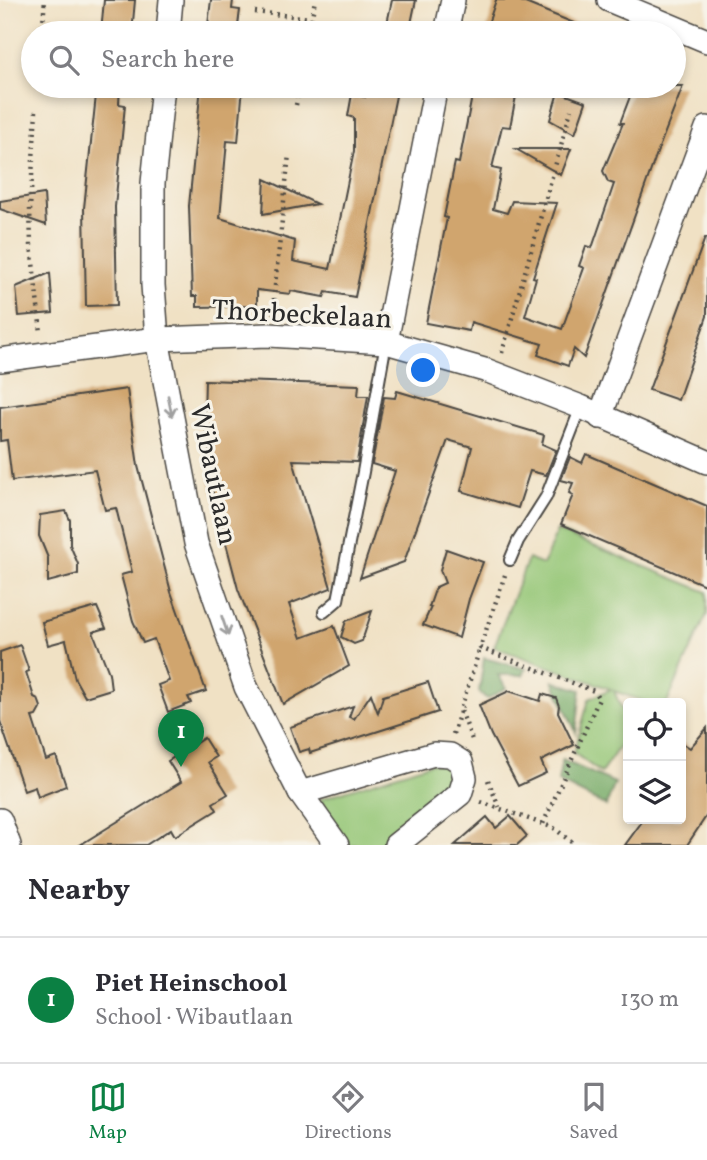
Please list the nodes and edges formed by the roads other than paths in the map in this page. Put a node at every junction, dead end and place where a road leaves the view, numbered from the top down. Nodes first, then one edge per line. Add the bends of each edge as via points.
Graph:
1 (171, 0) edge
2 (453, 0) edge
3 (608, 0) edge
4 (169, 21) edge
5 (449, 21) edge
6 (659, 21) edge
7 (686, 32) edge
8 (707, 41) edge
9 (162, 98) edge
10 (434, 98) edge
11 (707, 128) edge
12 (157, 339) junction
13 (386, 342) junction
14 (0, 360) edge
15 (591, 412) junction
16 (707, 462) edge
17 (510, 560) road end
18 (324, 612) dead end
19 (300, 793) junction
20 (0, 820) edge
21 (9, 845) edge
22 (337, 845) edge
23 (396, 845) edge

1 - 4 street
2 - 5 street
3 - 6 street
7 - 8 street
9 - 12 street, Wibautlaan via 153,183
10 - 13 street
11 - 15 street
12 - 13 street, Thorbeckelaan via 276,336
12 - 14 street, Thorbeckelaan
12 -> 19 street, Wibautlaan via 197,542 246,687
13 - 15 street, Thorbeckelaan via 496,374
13 - 18 lane via 338,600
15 - 16 street, Thorbeckelaan
15 - 17 lane
19 - 22 street, Wibautlaan
19 - 23 street via 434,754 454,758 465,778 460,794
20 - 21 street

